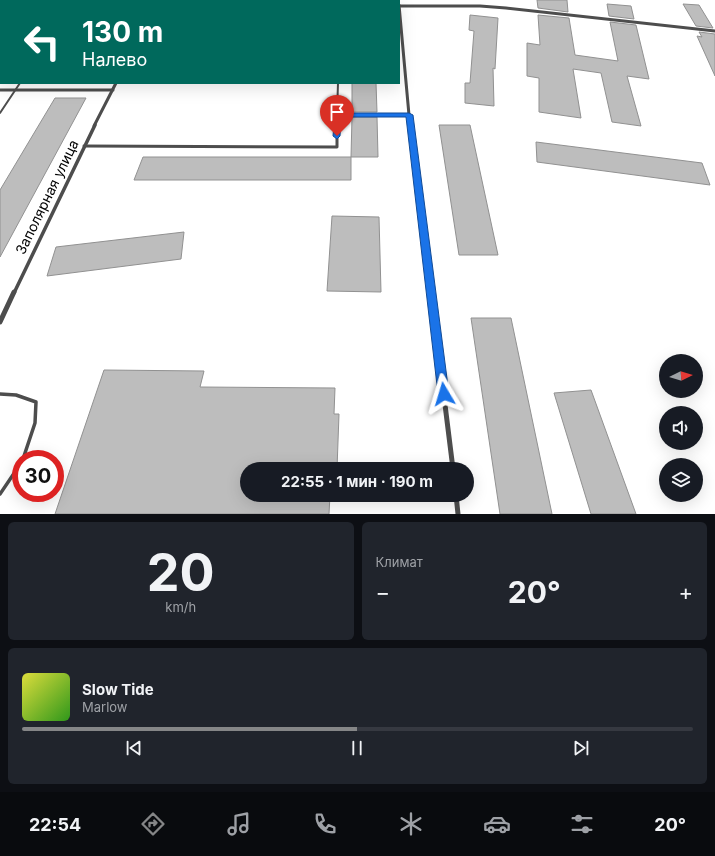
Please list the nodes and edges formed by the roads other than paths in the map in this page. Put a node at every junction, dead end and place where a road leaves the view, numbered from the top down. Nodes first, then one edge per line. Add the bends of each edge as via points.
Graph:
1 (400, 6) edge
2 (400, 17) edge
3 (715, 31) edge
4 (19, 84) edge
5 (116, 84) edge
6 (338, 84) edge
7 (0, 90) edge
8 (15, 90) junction
9 (113, 90) junction
10 (0, 112) edge
11 (337, 114) junction
12 (409, 115) junction
13 (84, 146) junction
14 (0, 322) edge
15 (0, 394) edge
16 (26, 450) edge
17 (452, 462) edge
18 (12, 476) edge
19 (0, 494) edge
20 (457, 502) edge
21 (458, 514) edge

1 - 3 street via 493,7
2 - 12 street
4 - 8 lane
5 - 9 street, Заполярная улица
6 - 11 lane
7 - 8 street
8 - 9 street
8 - 10 lane
9 - 13 street, Заполярная улица
11 - 12 lane
11 - 13 lane via 337,147
12 - 17 street
13 - 14 street, Заполярная улица
15 - 16 lane via 16,395 36,402 35,423
18 - 19 lane
20 - 21 street

